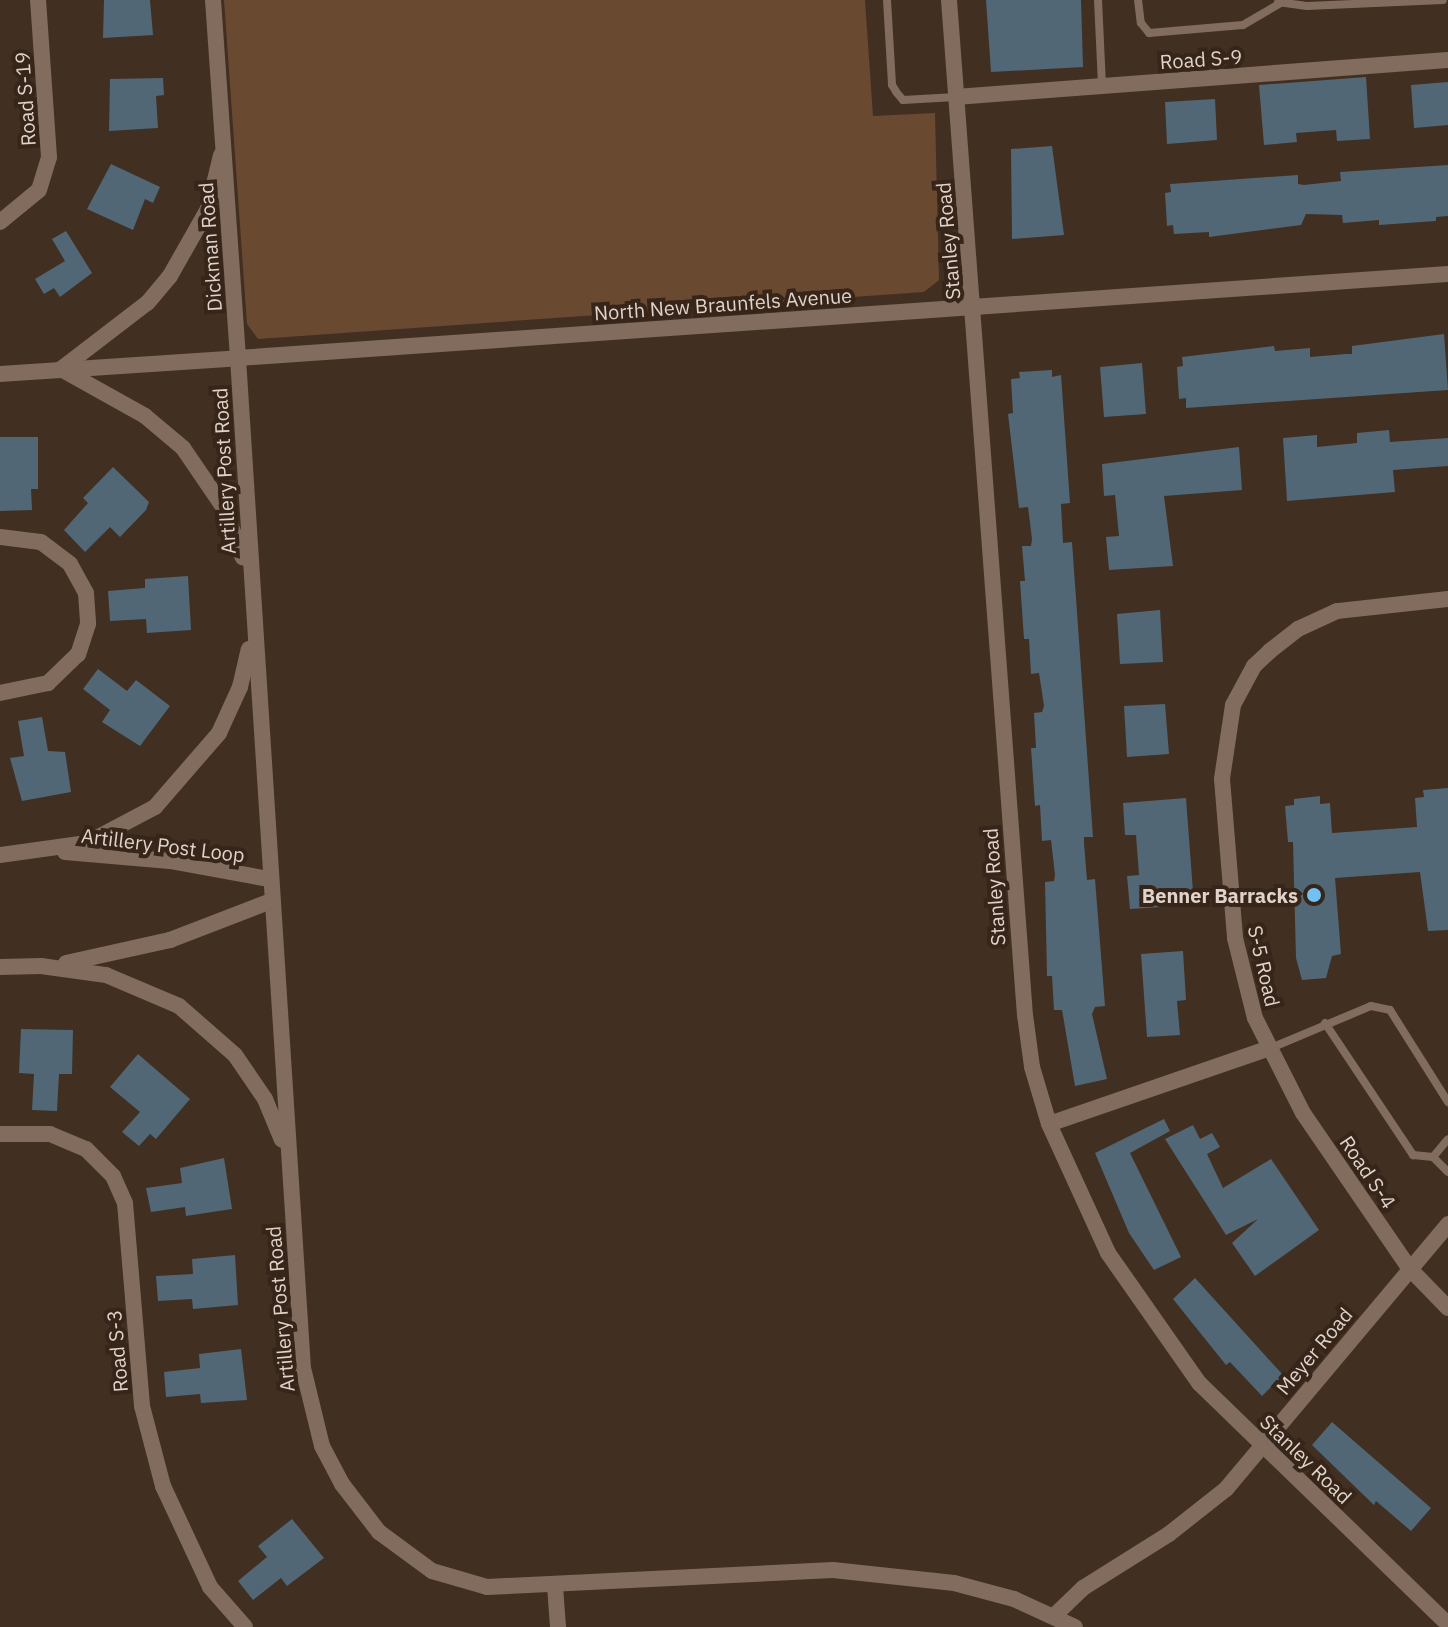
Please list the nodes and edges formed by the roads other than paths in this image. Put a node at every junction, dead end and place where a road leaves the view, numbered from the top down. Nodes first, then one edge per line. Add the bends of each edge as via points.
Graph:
1 (38, 0) edge
2 (213, 0) edge
3 (887, 0) edge
4 (949, 0) edge
5 (1098, 0) edge
6 (1138, 0) edge
7 (1443, 0) edge
8 (1278, 2) edge
9 (1448, 60) edge
10 (1102, 86) junction
11 (956, 97) junction
12 (222, 134) junction
13 (0, 222) edge
14 (1448, 274) edge
15 (973, 307) junction
16 (238, 358) junction
17 (61, 369) junction
18 (0, 374) edge
19 (0, 537) edge
20 (250, 582) junction
21 (1448, 599) edge
22 (253, 623) junction
23 (0, 693) edge
24 (52, 851) junction
25 (0, 855) edge
26 (269, 879) junction
27 (271, 901) junction
28 (41, 966) junction
29 (0, 967) edge
30 (1325, 1023) junction
31 (1270, 1048) junction
32 (1448, 1102) edge
33 (1049, 1124) junction
34 (0, 1134) edge
35 (1448, 1139) edge
36 (288, 1157) junction
37 (1433, 1157) junction
38 (1448, 1172) edge
39 (1448, 1224) edge
40 (1409, 1268) junction
41 (1448, 1308) edge
42 (1262, 1445) junction
43 (555, 1586) junction
44 (1055, 1615) junction
45 (1448, 1624) edge
46 (245, 1627) edge
47 (558, 1627) edge
48 (1075, 1627) edge

1 - 13 street, Road S-19 via 49,157 39,190
2 - 12 street, Dickman Road
3 - 11 lane via 892,85 897,93 903,100
4 - 11 street, Stanley Road
5 - 10 lane
6 - 8 lane via 1141,23 1149,33 1243,25
7 - 8 lane
9 - 10 street, Road S-9
10 - 11 street, Road S-9
11 - 15 street, Stanley Road
12 - 16 street, Dickman Road
12 - 17 street, Dickman Road via 208,209 178,266 147,303
14 - 15 street, North New Braunfels Avenue
15 - 16 street, North New Braunfels Avenue
15 - 33 street, Stanley Road via 1023,1001 1032,1067
16 - 17 street, North New Braunfels Avenue
16 - 20 street, Artillery Post Road
17 - 18 street, North New Braunfels Avenue
17 - 20 street, Artillery Post Road via 145,416 183,448 224,508
19 - 23 street via 41,542 70,564 86,593 88,624 78,654 48,683
20 - 22 street, Artillery Post Road
21 - 31 street, S-5 Road via 1355,607 1298,629 1254,666 1233,705 1222,779 1227,867 1244,981
22 - 24 street via 240,687 206,755 174,791 133,821 87,843
22 - 26 street, Artillery Post Road
24 - 25 street
24 - 26 street, Artillery Post Loop via 170,861
26 - 27 street, Artillery Post Road
27 - 28 street via 114,956
27 - 36 street, Artillery Post Road
28 - 29 street
28 - 36 street via 106,975 179,1006 216,1036 251,1077
30 - 31 lane
30 - 32 lane via 1371,1006 1390,1010
30 - 37 lane via 1413,1155
31 - 33 street
31 - 40 street, Road S-4 via 1303,1113
33 - 42 street, Stanley Road via 1108,1253 1142,1306 1199,1383
34 - 46 street, Road S-3 via 50,1134 86,1149 113,1176 125,1203 142,1406 163,1486 210,1587
35 - 37 lane
36 - 43 street, Artillery Post Road via 307,1395 322,1446 342,1484 379,1532 432,1571 487,1587
37 - 38 lane
39 - 40 street, Meyer Road
40 - 41 street, Road S-4
40 - 42 street, Meyer Road
42 - 44 street, Meyer Road via 1212,1502 1083,1588
42 - 45 street, Stanley Road
43 - 44 street, Artillery Post Road via 833,1570 954,1583
43 - 47 street
44 - 48 street, Artillery Post Road

